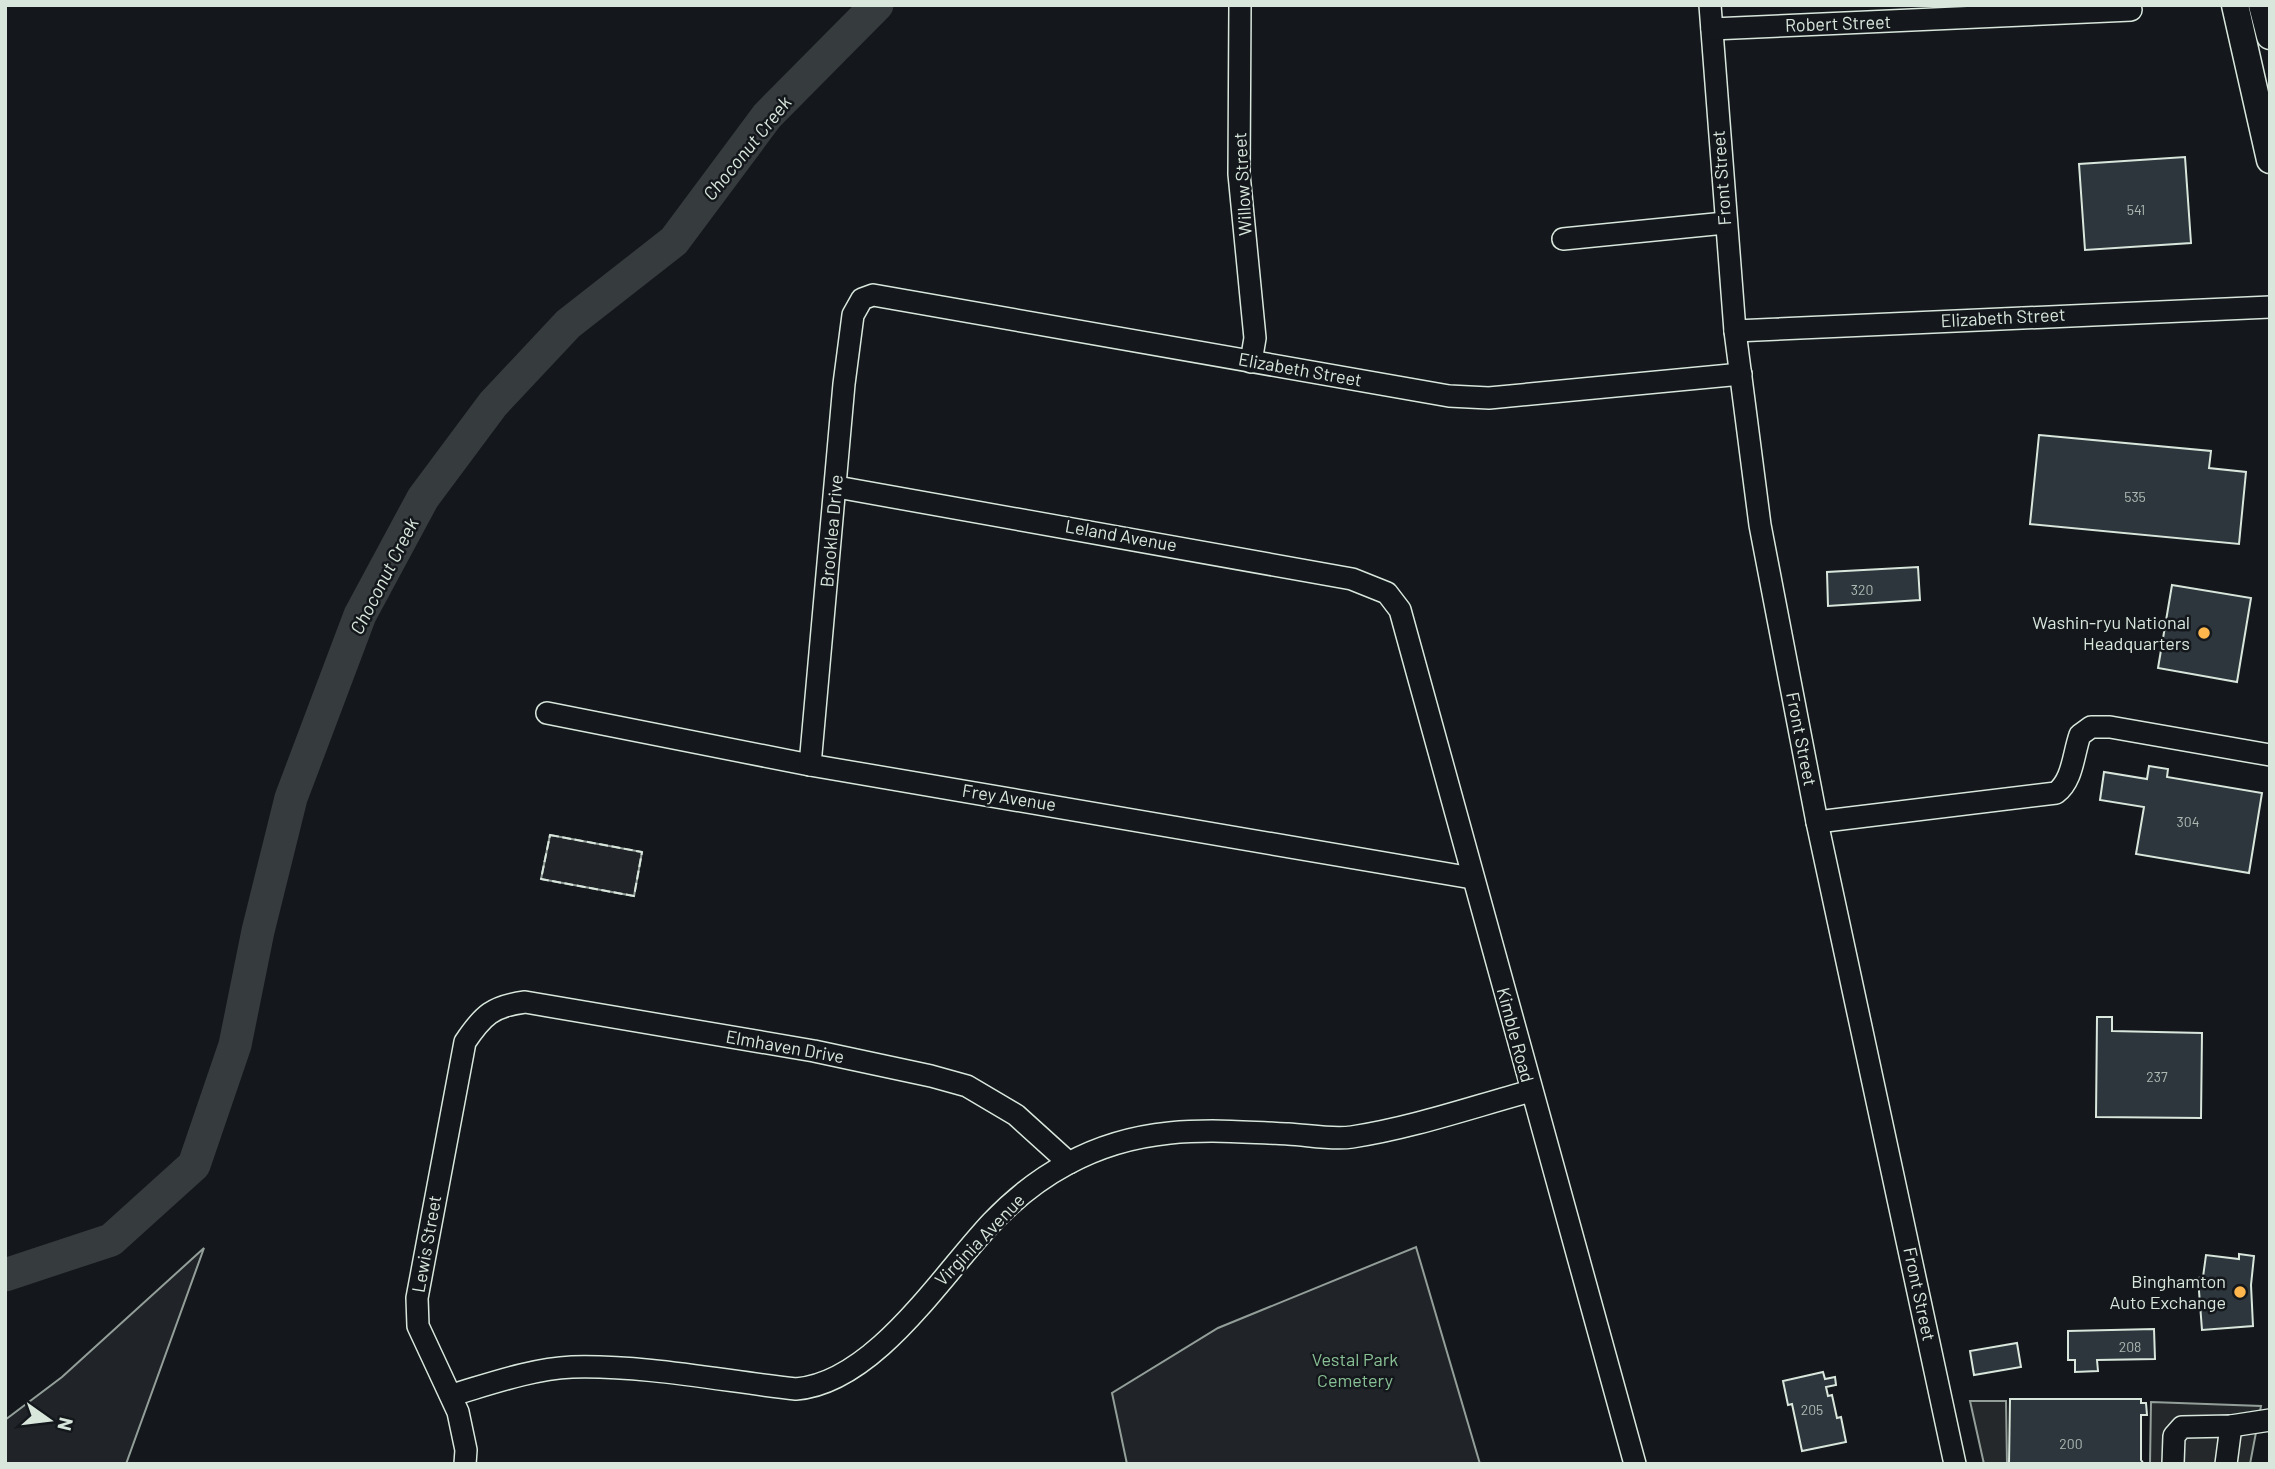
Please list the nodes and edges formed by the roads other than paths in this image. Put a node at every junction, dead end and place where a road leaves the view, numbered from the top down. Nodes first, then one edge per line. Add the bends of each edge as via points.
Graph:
1 (1240, 5) edge
2 (1710, 5) edge
3 (2235, 5) edge
4 (2262, 5) edge
5 (2131, 10) dead end
6 (1712, 29) junction
7 (2270, 36) edge
8 (2270, 160) edge
9 (1725, 223) junction
10 (1563, 239) dead end
11 (862, 299) joint
12 (2270, 307) edge
13 (1735, 331) junction
14 (1251, 362) junction
15 (1741, 374) junction
16 (836, 487) junction
17 (1397, 606) joint
18 (547, 713) dead end
19 (2270, 755) edge
20 (810, 765) junction
21 (1817, 822) junction
22 (1472, 878) junction
23 (479, 1021) joint
24 (1531, 1091) junction
25 (1069, 1163) junction
26 (452, 1395) junction
27 (2270, 1420) edge
28 (2231, 1426) junction
29 (465, 1464) edge
30 (1635, 1464) edge
31 (1955, 1464) edge
32 (2173, 1464) edge
33 (2225, 1464) edge

1 - 14 street, Willow Street via 1239,174 1255,338
2 - 6 street, Front Street
3 - 8 main road
4 - 7 main road
5 - 6 street, Robert Street
6 - 9 street, Front Street
9 - 10 street
9 - 13 street, Front Street
11 - 14 street, Elizabeth Street via 873,295
11 - 16 street, Brooklea Drive via 853,315
12 - 13 street, Elizabeth Street
13 - 15 street, Front Street
14 - 15 street, Elizabeth Street via 1449,396 1489,398
15 - 21 street, Front Street via 1760,525
16 - 17 street, Leland Avenue via 1352,579 1387,593
16 - 20 street, Brooklea Drive
17 - 22 street, Kimble Road
18 - 20 street, Frey Avenue
19 - 21 street via 2091,727 2080,735 2070,774 2056,793
20 - 22 street, Frey Avenue
21 - 31 street, Front Street
22 - 24 street, Kimble Road
23 - 25 street, Elmhaven Drive via 501,1005 525,1002 814,1051 931,1076 967,1086 1016,1115
23 - 26 street, Lewis Street via 465,1042 417,1298 418,1326
24 - 25 street, Virginia Avenue via 1349,1138 1192,1129 1154,1133
24 - 30 street, Kimble Road
25 - 26 street, Virginia Avenue via 1035,1183 994,1220 878,1349 849,1373 814,1388 569,1367 512,1377
26 - 29 street, Lewis Street via 466,1450
27 - 28 street
28 - 32 street via 2182,1427 2174,1436
28 - 33 street

